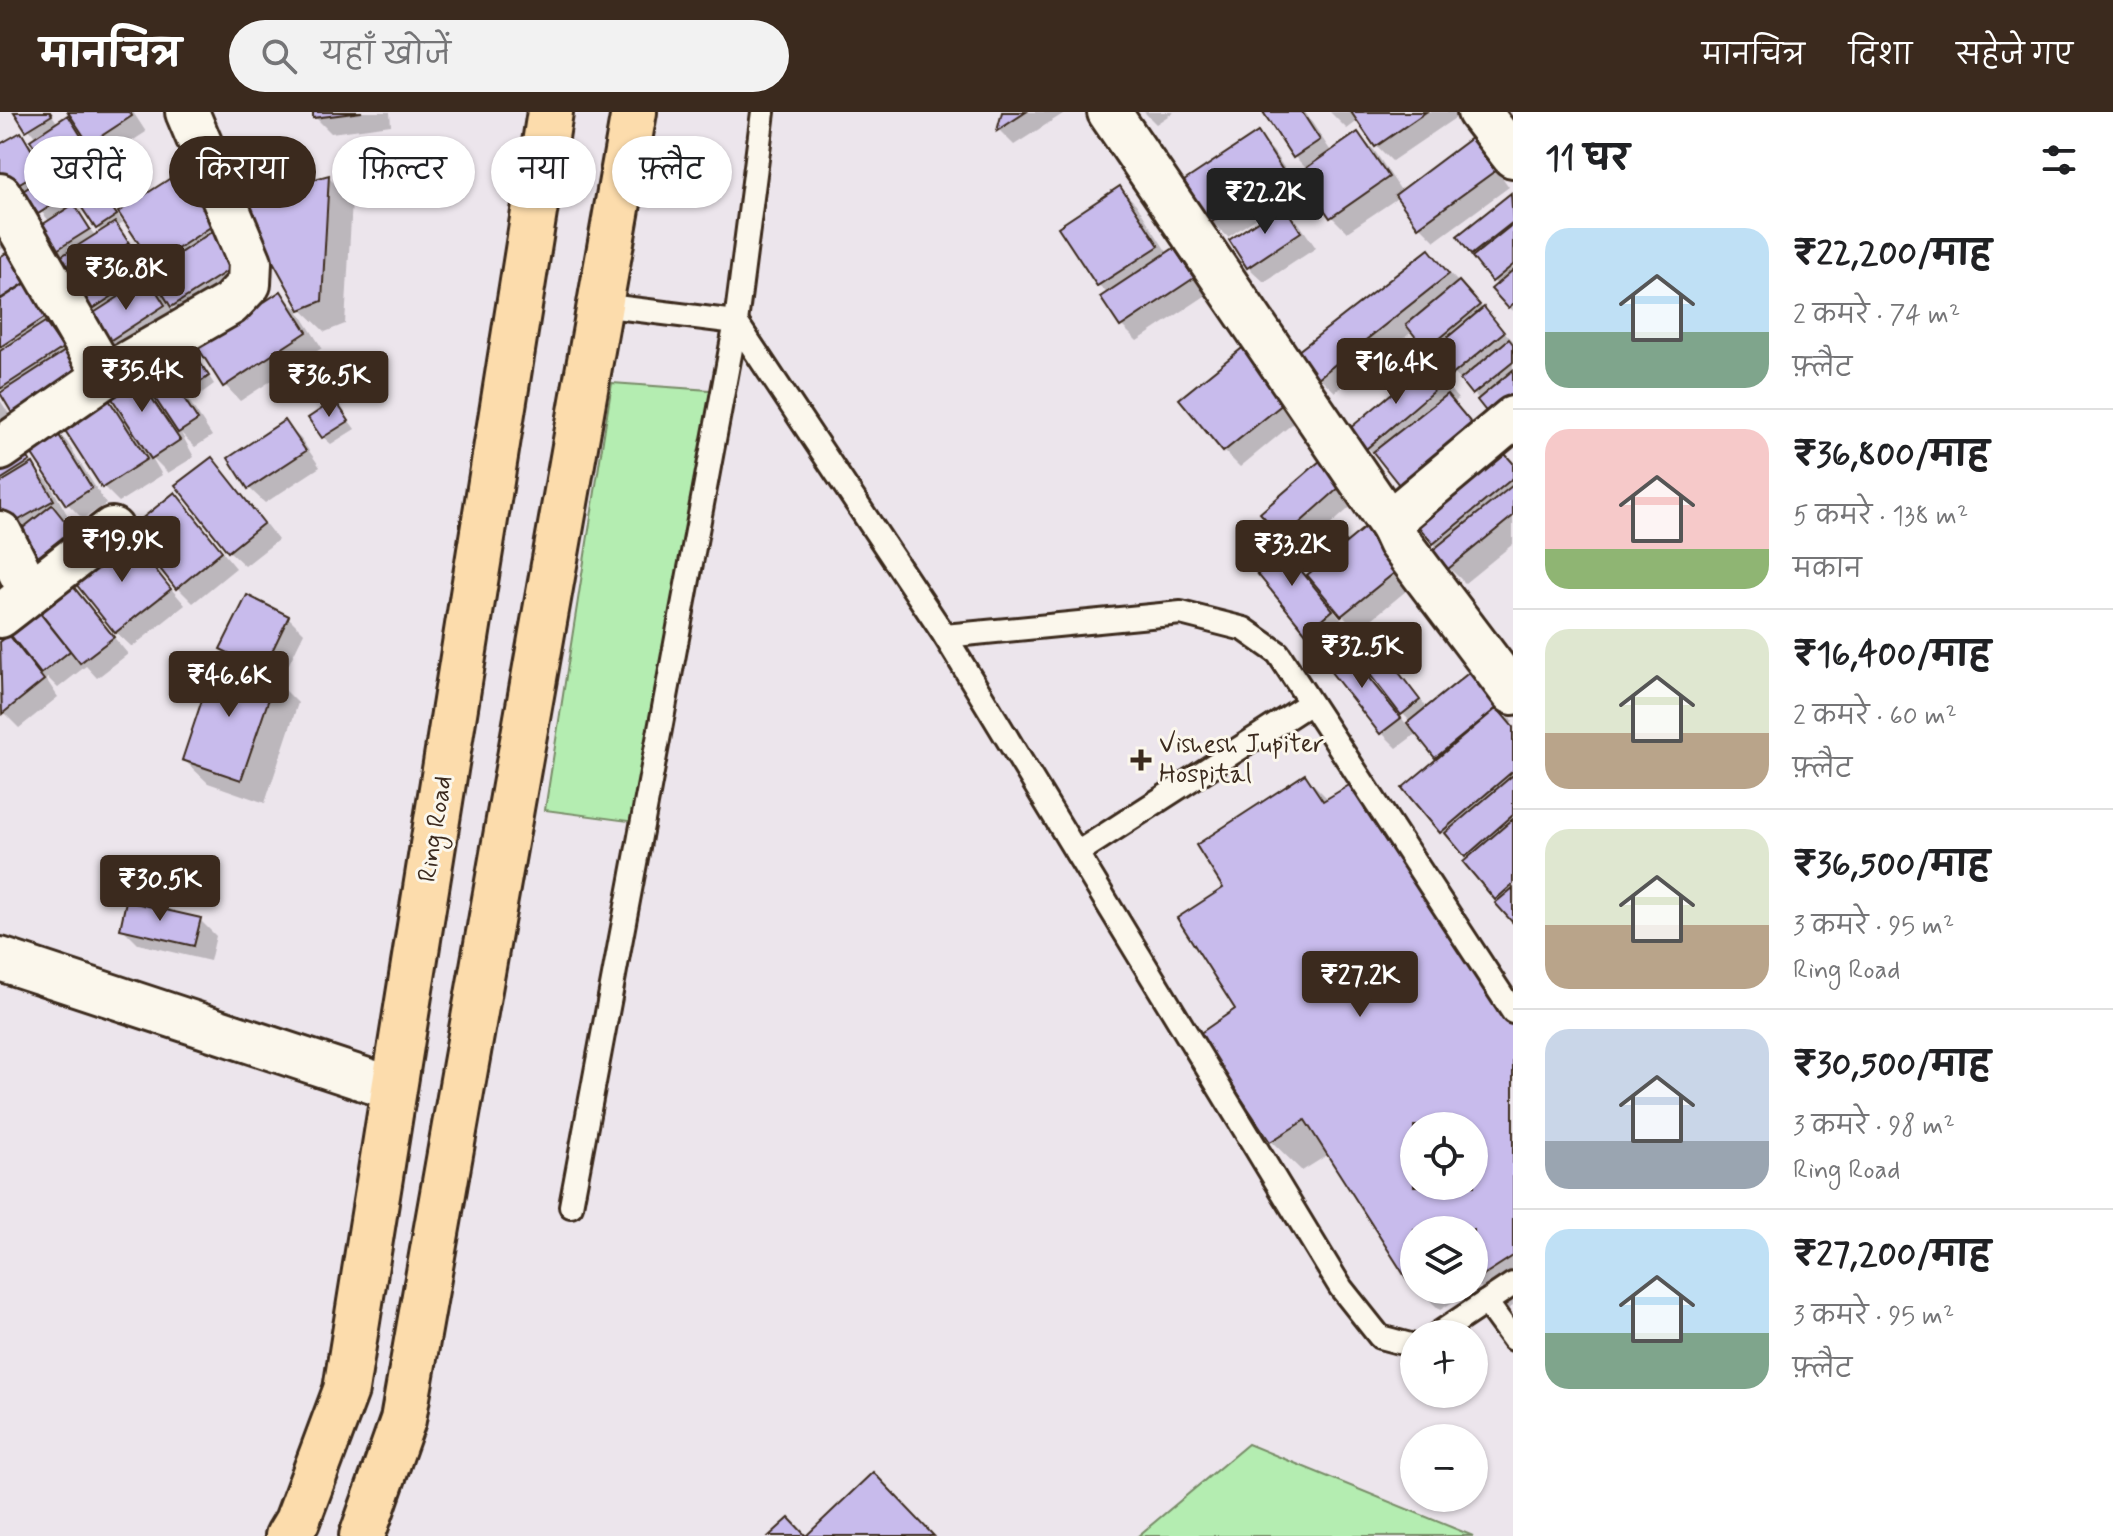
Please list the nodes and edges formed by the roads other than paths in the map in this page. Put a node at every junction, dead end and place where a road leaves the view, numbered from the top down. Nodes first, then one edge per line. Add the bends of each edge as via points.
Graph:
1 (187, 112) edge
2 (550, 112) edge
3 (634, 112) edge
4 (763, 112) edge
5 (1109, 112) edge
6 (1485, 114) edge
7 (1513, 156) edge
8 (0, 195) edge
9 (600, 305) junction
10 (736, 322) junction
11 (105, 376) junction
12 (1513, 418) edge
13 (0, 449) edge
14 (1392, 527) junction
15 (112, 529) dead end
16 (0, 533) edge
17 (15, 604) edge
18 (945, 636) junction
19 (1513, 693) edge
20 (1310, 703) junction
21 (1077, 853) junction
22 (0, 959) edge
23 (0, 983) edge
24 (1513, 1012) edge
25 (392, 1101) junction
26 (571, 1206) dead end
27 (1513, 1284) edge
28 (1488, 1301) edge
29 (1483, 1304) edge
30 (1487, 1304) edge
31 (1459, 1320) edge
32 (1513, 1339) edge
33 (1400, 1342) edge
34 (288, 1536) edge
35 (362, 1536) edge

1 - 11 street via 250,262 249,284 230,304
2 - 25 highway, Ring Road
3 - 9 highway
4 - 10 lane
5 - 14 street
6 - 7 street
8 - 11 street
9 - 10 lane
9 - 35 highway via 403,1420
10 - 18 lane
10 - 26 lane
11 - 13 street
12 - 14 street via 1401,512
14 - 19 street
15 - 17 street
16 - 17 street
18 - 20 lane via 1181,613 1244,629 1278,653
18 - 21 lane
20 - 21 lane
20 - 24 lane
21 - 33 lane via 1341,1288 1380,1337
22 - 25 street
23 - 25 street
25 - 34 highway, Ring Road via 346,1390
27 - 28 lane
29 - 31 lane
30 - 32 lane

